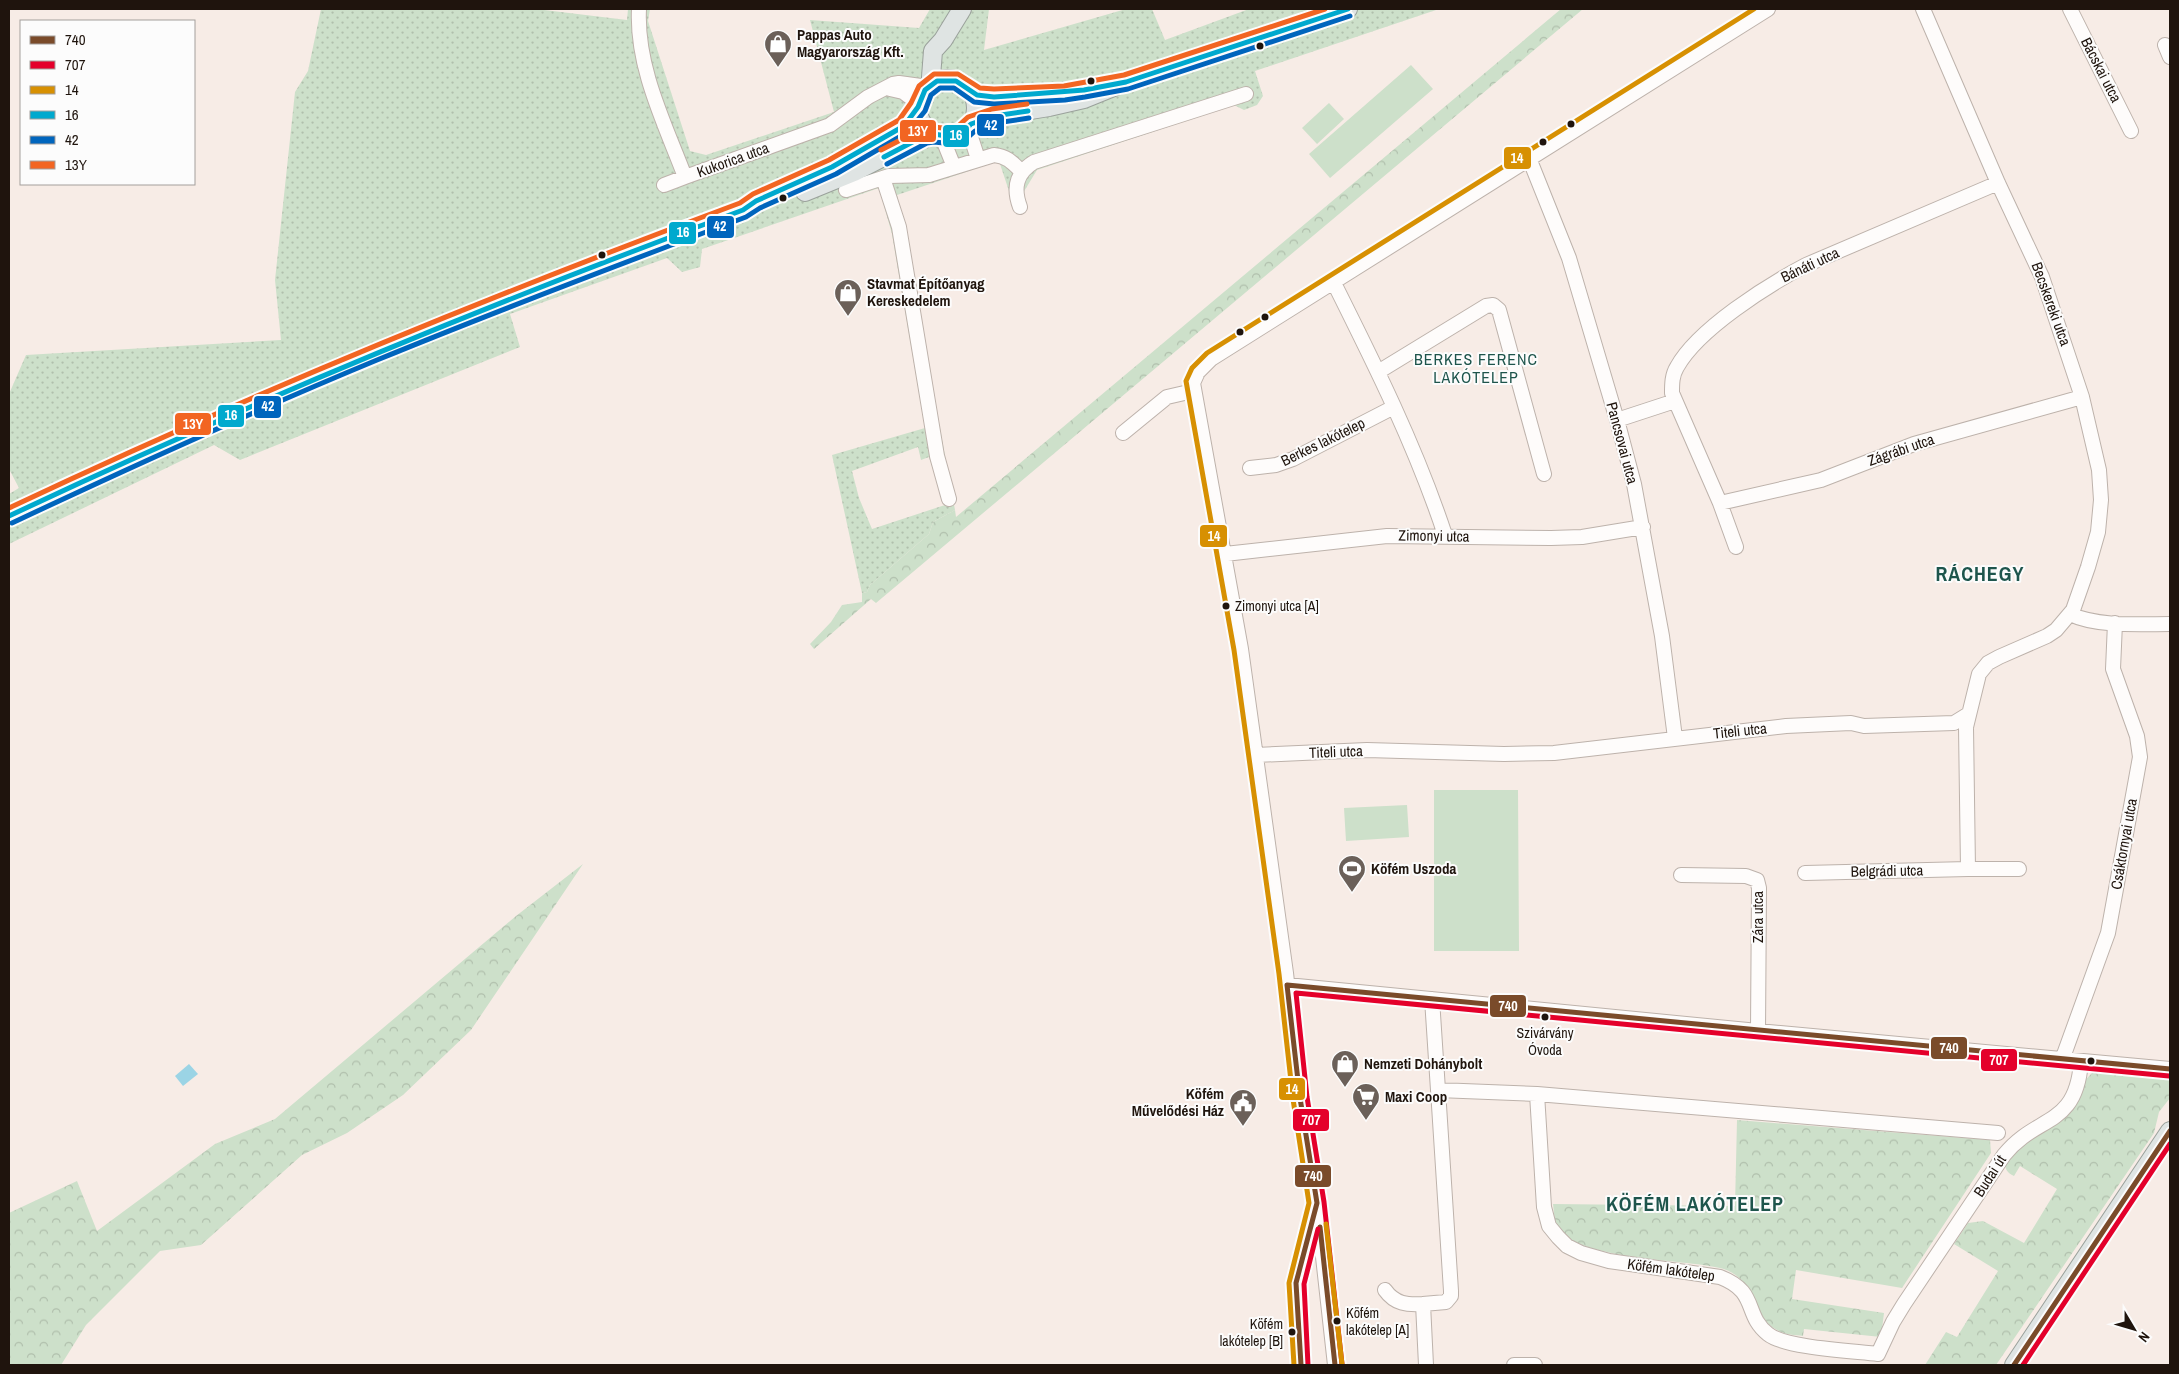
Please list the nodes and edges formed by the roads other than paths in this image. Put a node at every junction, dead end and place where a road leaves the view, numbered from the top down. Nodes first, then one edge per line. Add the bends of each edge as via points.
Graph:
1 (639, 9) edge
2 (962, 9) edge
3 (1348, 9) edge
4 (1768, 9) edge
5 (1923, 9) edge
6 (2070, 9) edge
7 (943, 40) junction
8 (950, 80) junction
9 (1126, 82) junction
10 (930, 85) junction
11 (884, 89) junction
12 (970, 92) junction
13 (1246, 94) dead end
14 (918, 105) junction
15 (969, 126) junction
16 (2131, 130) dead end
17 (938, 135) junction
18 (1529, 158) junction
19 (978, 160) junction
20 (954, 167) junction
21 (1022, 172) junction
22 (685, 177) junction
23 (883, 178) junction
24 (1998, 183) junction
25 (664, 185) dead end
26 (846, 190) dead end
27 (1020, 207) dead end
28 (743, 210) junction
29 (1333, 281) junction
30 (1378, 372) junction
31 (1193, 387) junction
32 (2082, 397) junction
33 (1675, 401) junction
34 (1394, 407) junction
35 (1617, 420) junction
36 (1123, 433) dead end
37 (1250, 468) dead end
38 (1544, 474) dead end
39 (949, 499) dead end
40 (1720, 503) junction
41 (9, 516) edge
42 (1643, 527) junction
43 (1445, 536) junction
44 (1736, 547) dead end
45 (1224, 554) junction
46 (2070, 614) junction
47 (2114, 623) junction
48 (2170, 624) edge
49 (1967, 715) junction
50 (1675, 738) junction
51 (1256, 755) junction
52 (1968, 869) junction
53 (2018, 869) dead end
54 (1805, 873) dead end
55 (1681, 875) dead end
56 (1288, 985) junction
57 (1432, 999) junction
58 (1758, 1032) junction
59 (2062, 1060) junction
60 (2081, 1062) junction
61 (2170, 1069) edge
62 (1438, 1090) junction
63 (1537, 1094) junction
64 (2170, 1131) edge
65 (1998, 1133) dead end
66 (1385, 1290) dead end
67 (1424, 1304) junction
68 (1904, 1304) joint
69 (1334, 1365) edge
70 (1426, 1365) edge
71 (1514, 1365) edge
72 (1536, 1365) edge
73 (2014, 1365) edge

1 - 22 street, Kukorica utca via 639,39 644,60
2 - 7 main road
3 - 9 main road
4 - 18 street
5 - 24 street, Becskereki utca
6 - 16 street, Bácskai utca
7 - 8 main road via 939,62
7 - 10 main road via 932,56
8 - 10 main road
8 - 12 main road via 963,84
9 - 12 main road via 1026,96 994,97
9 - 15 main road via 1084,99 994,116
10 - 11 street, Kukorica utca via 899,83
10 - 14 main road
11 - 14 street via 903,92
11 - 22 street, Kukorica utca via 830,125
12 - 15 main road via 976,110
13 - 21 street via 1034,162
14 - 17 main road via 923,124
14 - 28 main road via 904,126 890,135
15 - 17 main road via 956,135
15 - 19 street
17 - 20 street
17 - 28 main road via 914,141 839,179 776,204
18 - 29 street
18 - 35 street, Pancsovai utca via 1569,258
19 - 20 street
19 - 21 street via 1002,156
20 - 23 street via 928,175
21 - 27 street via 1016,186
22 - 25 street
23 - 26 street
23 - 39 street via 899,227 937,456
24 - 32 street, Becskereki utca via 2042,277
24 - 33 street, Bánáti utca via 1806,265 1755,294 1714,327 1684,357 1673,376
28 - 41 main road via 581,269 373,352 218,419
29 - 30 street
29 - 31 street via 1212,358 1198,372
30 - 34 street
30 - 38 street via 1486,306 1493,305 1499,310
31 - 36 street via 1167,397
31 - 45 street
32 - 40 street, Zágrábi utca via 1914,444 1821,480
32 - 46 street, Becskereki utca via 2099,470 2100,500 2098,532
33 - 35 street
33 - 40 street, Bánáti utca
34 - 37 street, Berkes lakótelep via 1293,459
34 - 43 street via 1422,468
35 - 42 street, Pancsovai utca
40 - 44 street, Bánáti utca
42 - 43 street, Zimonyi utca via 1582,537
42 - 50 street, Pancsovai utca
43 - 45 street, Zimonyi utca via 1387,536
45 - 51 street
46 - 47 street via 2077,618
46 - 49 street via 2047,636 1988,663 1979,674
47 - 48 street
47 - 59 street, Csáktornyai utca via 2113,669 2137,736 2140,757 2108,933
49 - 50 street, Titeli utca via 1954,724 1864,726 1851,722
49 - 52 street
50 - 51 street, Titeli utca via 1554,753 1367,750
51 - 56 street
52 - 53 street, Belgrádi utca
52 - 54 street, Belgrádi utca
55 - 58 street, Zára utca via 1746,876 1757,880
56 - 57 street
56 - 69 street via 1300,1098 1317,1203
57 - 58 street
57 - 62 street
58 - 59 street
59 - 60 street
60 - 61 street
60 - 68 street, Budai út via 2078,1087 2070,1101 2053,1118 2020,1137 2010,1147
62 - 63 street
62 - 67 street via 1451,1290 1446,1302
63 - 65 street
63 - 68 street, Köfém lakótelep via 1544,1207 1549,1226 1567,1246 1609,1261 1730,1281 1745,1293 1757,1321 1770,1336 1793,1343 1878,1354
64 - 73 main road
66 - 67 street via 1391,1299 1402,1304
67 - 70 street
71 - 72 street

